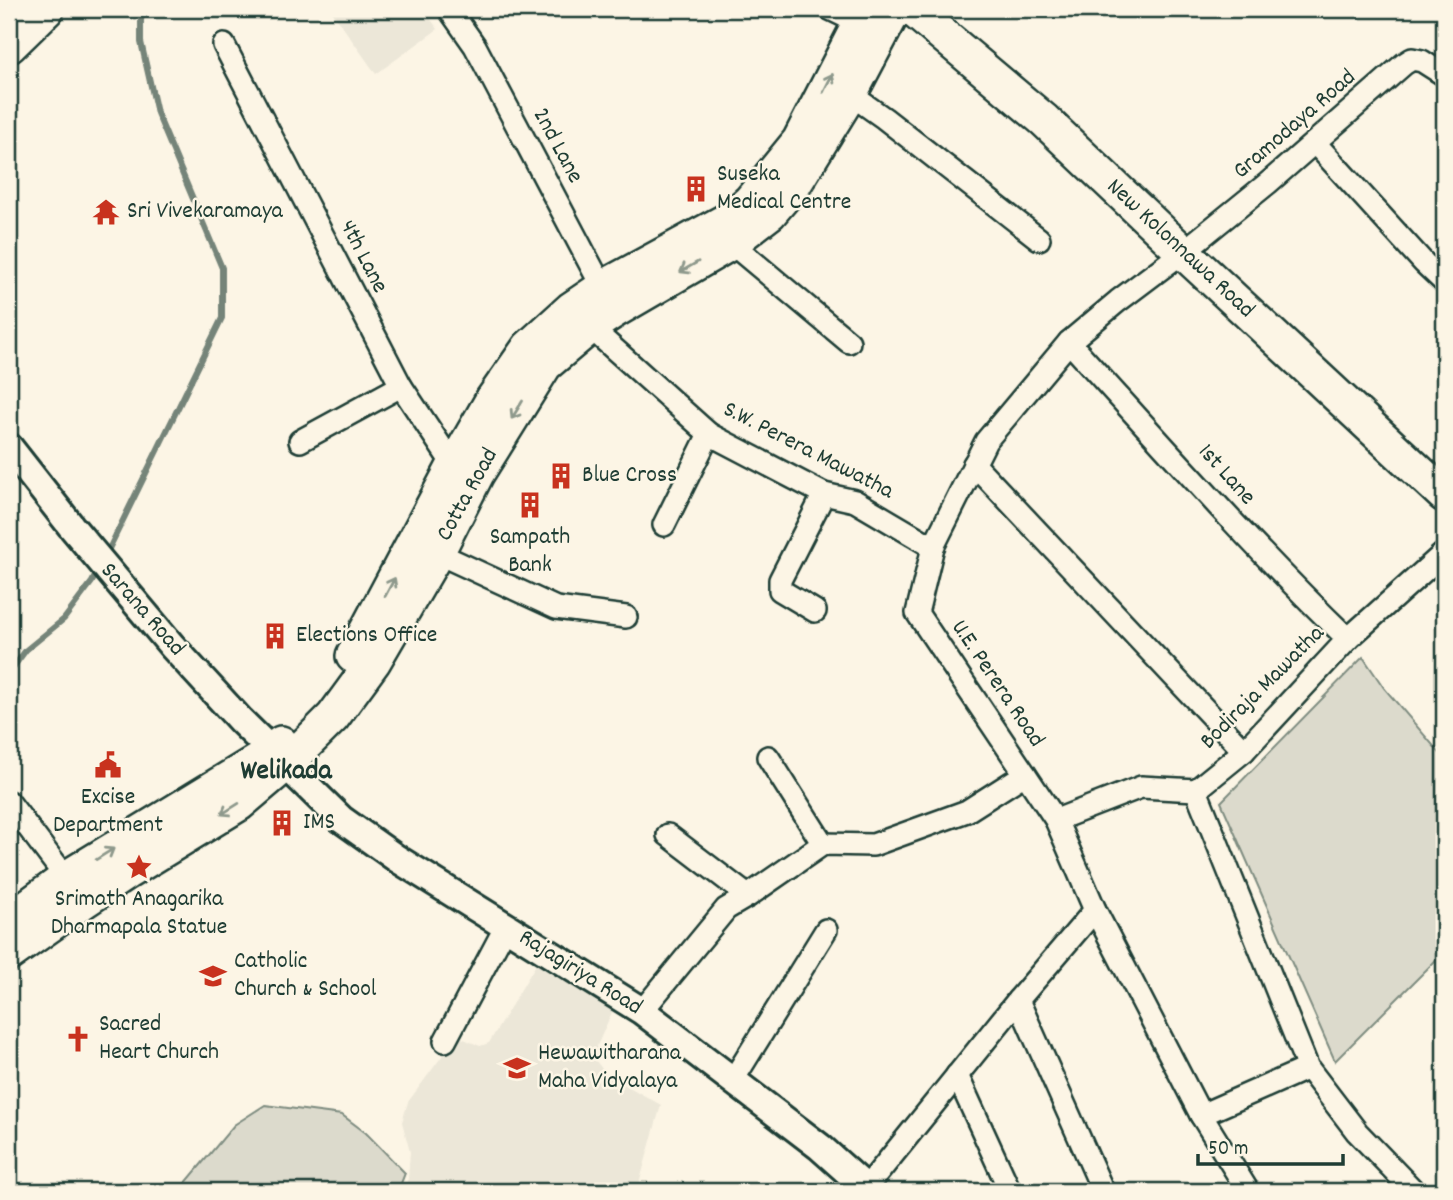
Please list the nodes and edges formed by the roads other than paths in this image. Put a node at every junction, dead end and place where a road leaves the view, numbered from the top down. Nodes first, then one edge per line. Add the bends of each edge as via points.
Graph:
1 (46, 9) edge
2 (449, 9) edge
3 (830, 9) edge
4 (895, 9) edge
5 (912, 9) edge
6 (863, 16) edge
7 (224, 45) dead end
8 (9, 46) edge
9 (1444, 75) edge
10 (850, 94) junction
11 (1315, 143) junction
12 (1039, 239) dead end
13 (732, 243) junction
14 (1183, 252) junction
15 (1444, 282) edge
16 (595, 308) junction
17 (849, 342) dead end
18 (1069, 342) junction
19 (401, 386) junction
20 (709, 434) junction
21 (300, 441) dead end
22 (9, 447) edge
23 (974, 464) junction
24 (466, 470) junction
25 (824, 494) junction
26 (1444, 495) edge
27 (664, 525) dead end
28 (933, 547) junction
29 (437, 553) junction
30 (1444, 553) edge
31 (816, 611) dead end
32 (626, 617) dead end
33 (384, 624) junction
34 (1348, 639) junction
35 (1244, 751) junction
36 (768, 757) dead end
37 (279, 758) junction
38 (1025, 774) junction
39 (1196, 790) junction
40 (9, 802) edge
41 (1056, 820) junction
42 (668, 835) dead end
43 (823, 844) junction
44 (75, 889) junction
45 (748, 896) junction
46 (1096, 910) junction
47 (9, 920) edge
48 (506, 926) junction
49 (826, 930) dead end
50 (9, 954) edge
51 (1018, 1000) junction
52 (642, 1011) junction
53 (445, 1041) dead end
54 (1308, 1068) junction
55 (957, 1075) junction
56 (733, 1080) junction
57 (1201, 1115) junction
58 (866, 1189) edge
59 (1010, 1191) edge
60 (1103, 1191) edge
61 (1248, 1191) edge
62 (1414, 1191) edge

1 - 8 highway
2 - 16 street, 2nd Lane via 475,46
3 - 6 street
4 - 10 main road, Cotta Road
5 - 14 main road, New Kolonnawa Road via 1044,120
16 -> 6 main road, Cotta Road via 750,201 799,141
7 - 19 street, 4th Lane
9 - 11 street, Gramodaya Road via 1412,59
10 - 12 street
10 - 13 main road, Cotta Road via 794,185 770,213
11 - 14 street, Gramodaya Road
11 - 15 street
13 -> 16 main road, Cotta Road
13 - 17 street
14 - 18 street, U.E. Perera Road
14 - 26 main road, New Kolonnawa Road
16 - 20 street, S.W. Perera Mawatha
16 - 24 main road, Cotta Road via 529,347 492,400
18 - 23 street, U.E. Perera Road via 986,441
18 - 34 street, 1st Lane via 1223,512
19 - 21 street
19 - 24 street, 4th Lane
20 - 25 street, S.W. Perera Mawatha
20 - 27 street
22 - 37 street, Sarana Road via 172,646
23 - 28 street, U.E. Perera Road
23 - 35 street
24 - 29 main road, Cotta Road
33 -> 24 main road, Cotta Road
25 - 28 street, S.W. Perera Mawatha via 855,501
25 - 31 street via 780,580 780,590
28 - 38 street, U.E. Perera Road via 917,613
29 - 32 street via 556,608
29 - 33 main road, Cotta Road
30 - 34 street, Bodiraja Mawatha
33 - 37 main road, Cotta Road via 374,662 333,717
34 - 35 street, Bodiraja Mawatha
35 - 39 street, Bodiraja Mawatha
36 - 43 street
37 - 44 main road, Cotta Road via 239,804 126,873
37 - 48 street, Rajagiriya Road via 341,819
38 - 41 street, U.E. Perera Road
38 - 43 street via 967,811 873,845
39 - 41 street via 1141,787
39 - 54 street
40 - 44 street
41 - 46 street, U.E. Perera Road
42 - 45 street
43 - 45 street
44 - 47 main road, Cotta Road
44 - 50 main road, Cotta Road
45 - 52 street via 726,909
46 - 51 street
46 - 57 street, U.E. Perera Road
48 - 52 street, Rajagiriya Road
48 - 53 street
49 - 56 street
51 - 55 street
51 - 60 street
52 - 56 street, Rajagiriya Road
54 - 57 street
54 - 62 street via 1357,1132
55 - 58 street
55 - 59 street
56 - 58 street, Rajagiriya Road
57 - 61 street, U.E. Perera Road

